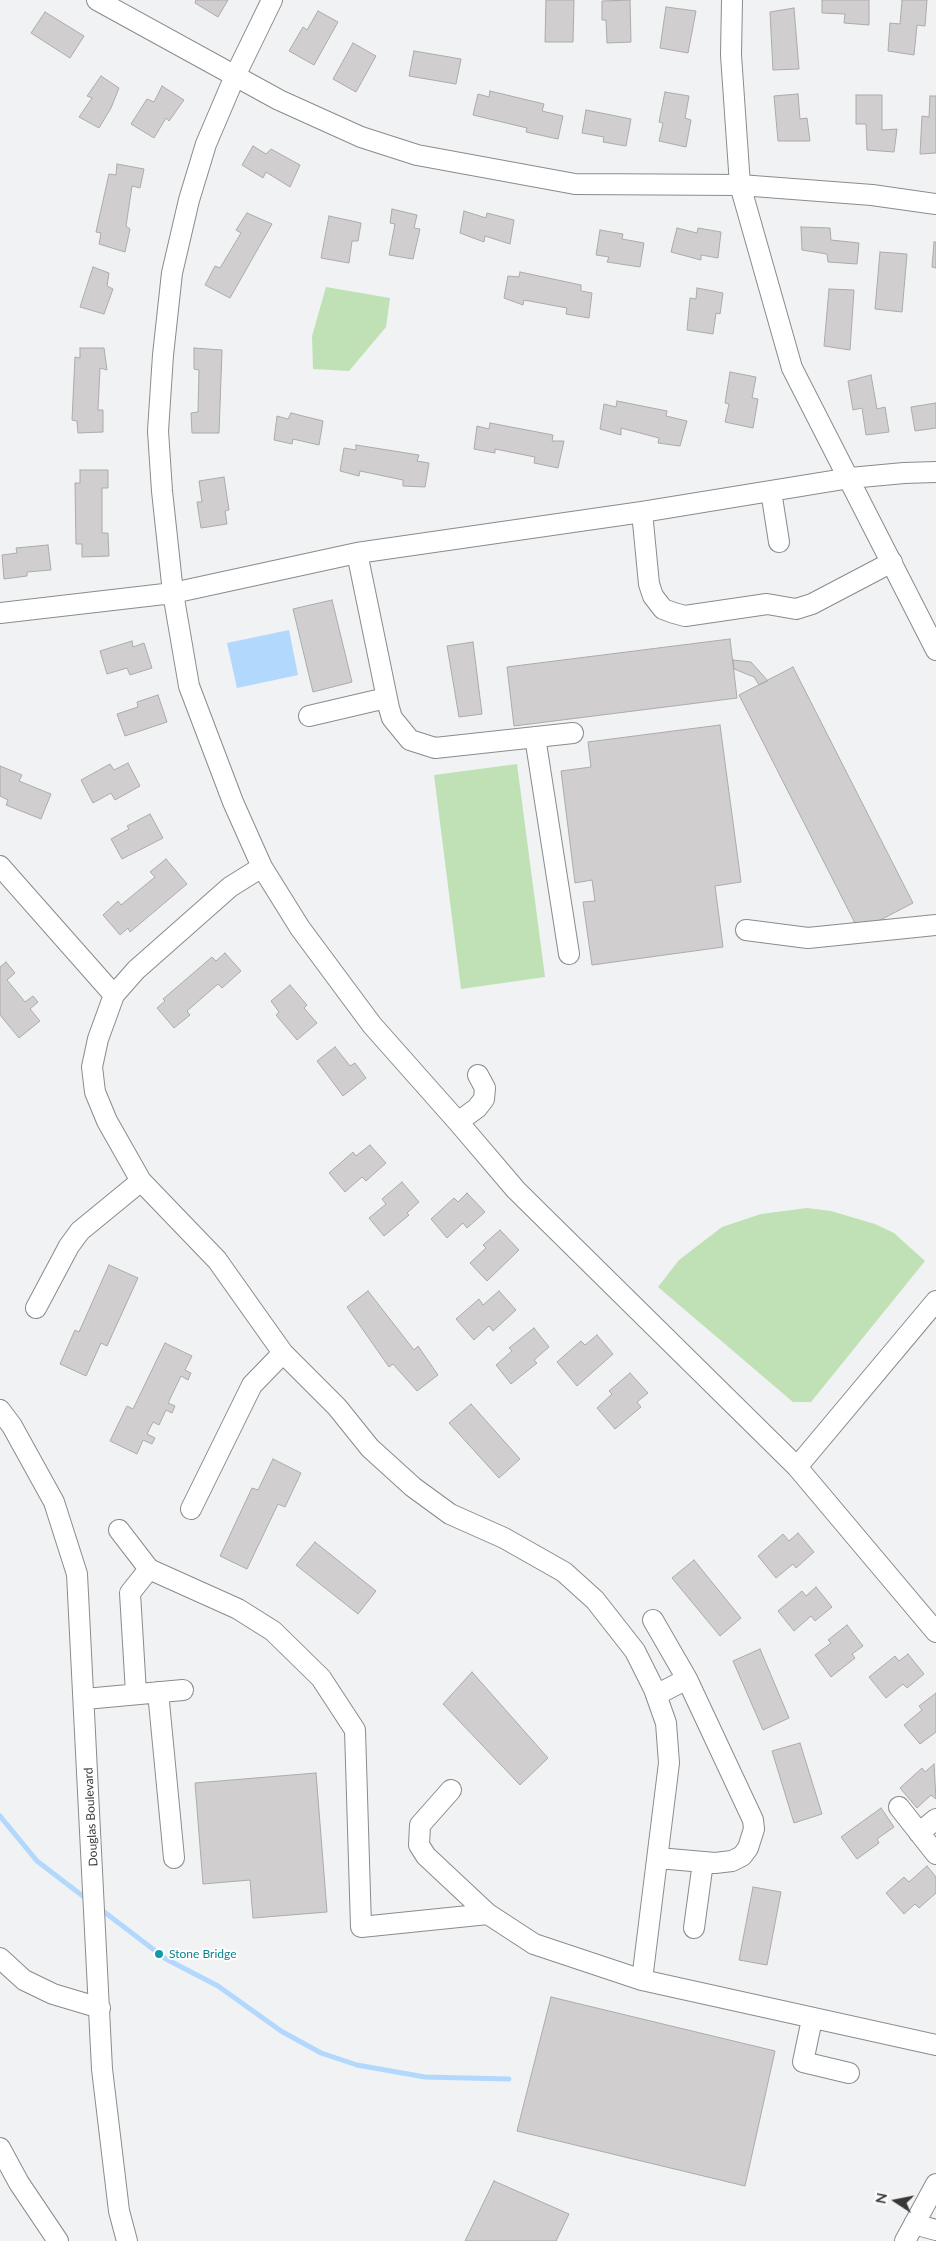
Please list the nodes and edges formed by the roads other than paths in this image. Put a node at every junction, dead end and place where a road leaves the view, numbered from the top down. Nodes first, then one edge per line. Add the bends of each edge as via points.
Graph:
1 (97, 0) edge
2 (272, 0) edge
3 (732, 0) edge
4 (235, 76) junction
5 (740, 185) junction
6 (936, 204) edge
7 (936, 472) edge
8 (850, 478) junction
9 (771, 491) junction
10 (642, 512) junction
11 (779, 542) dead end
12 (357, 553) junction
13 (892, 562) junction
14 (173, 593) junction
15 (0, 613) edge
16 (936, 650) edge
17 (386, 698) junction
18 (309, 716) dead end
19 (573, 732) dead end
20 (535, 737) junction
21 (262, 867) junction
22 (2, 872) edge
23 (936, 925) edge
24 (746, 930) dead end
25 (569, 954) dead end
26 (114, 995) junction
27 (478, 1075) dead end
28 (458, 1122) junction
29 (141, 1181) junction
30 (936, 1302) edge
31 (36, 1308) dead end
32 (283, 1353) junction
33 (0, 1410) edge
34 (797, 1467) junction
35 (191, 1509) dead end
36 (119, 1530) dead end
37 (149, 1569) junction
38 (653, 1620) dead end
39 (936, 1632) edge
40 (686, 1678) junction
41 (183, 1690) dead end
42 (158, 1692) junction
43 (136, 1693) junction
44 (656, 1695) junction
45 (85, 1699) junction
46 (451, 1790) dead end
47 (899, 1807) dead end
48 (936, 1820) edge
49 (919, 1833) junction
50 (936, 1854) edge
51 (174, 1858) dead end
52 (658, 1858) junction
53 (702, 1862) junction
54 (488, 1914) junction
55 (694, 1928) dead end
56 (0, 1958) edge
57 (642, 1980) junction
58 (100, 2008) junction
59 (812, 2019) junction
60 (936, 2045) edge
61 (849, 2073) dead end
62 (0, 2148) edge
63 (936, 2184) edge
64 (936, 2230) edge
65 (909, 2233) edge
66 (58, 2241) edge
67 (127, 2241) edge

1 - 4 street
2 - 4 street
3 - 5 street via 731,55
4 - 5 street via 361,137 417,155 575,184
4 - 14 street via 194,181 171,282 158,430
5 - 6 street via 872,195
5 - 8 street via 792,368
7 - 8 street
8 - 9 street
8 - 13 street
9 - 10 street
9 - 11 street
10 - 12 street
10 - 13 street via 653,596 663,609 680,614 767,604 796,609 812,604
12 - 14 street
12 - 17 street
13 - 16 street
14 - 15 street
14 - 21 street via 189,686 233,802
17 - 18 street
17 - 20 street via 392,718 410,740 422,745 435,748
19 - 20 street
20 - 25 street
21 - 26 street via 230,887 136,970
21 - 28 street via 300,928 372,1025
22 - 26 street
23 - 24 street via 808,938
26 - 29 street via 92,1067 95,1092 106,1121
27 - 28 street via 485,1088 484,1099
28 - 34 street via 516,1190
29 - 31 street via 80,1231
29 - 32 street via 217,1260
30 - 34 street
32 - 35 street via 252,1385
32 - 44 street via 337,1407 370,1448 413,1487 450,1514 504,1538 564,1572 596,1600 635,1652
33 - 45 street, Douglas Boulevard via 54,1502 78,1574
34 - 39 street
36 - 37 street
37 - 43 street via 130,1593
37 - 54 street via 238,1609 273,1631 321,1678 355,1730 361,1926
38 - 40 street
40 - 44 street
40 - 53 street via 753,1820 752,1838 742,1856 715,1864
41 - 42 street
42 - 43 street
42 - 51 street
43 - 45 street
44 - 52 street via 666,1723 669,1763
45 - 58 street, Douglas Boulevard
46 - 54 street via 420,1825 419,1845 426,1856
47 - 49 street
48 - 49 street
49 - 50 street
52 - 53 street
52 - 57 street
53 - 55 street
54 - 57 street via 534,1944
56 - 58 street via 24,1980 53,1994
57 - 59 street
58 - 67 street, Douglas Boulevard via 109,2138 119,2211
59 - 60 street
59 - 61 street via 803,2062
62 - 66 street
63 - 65 street
64 - 65 street

